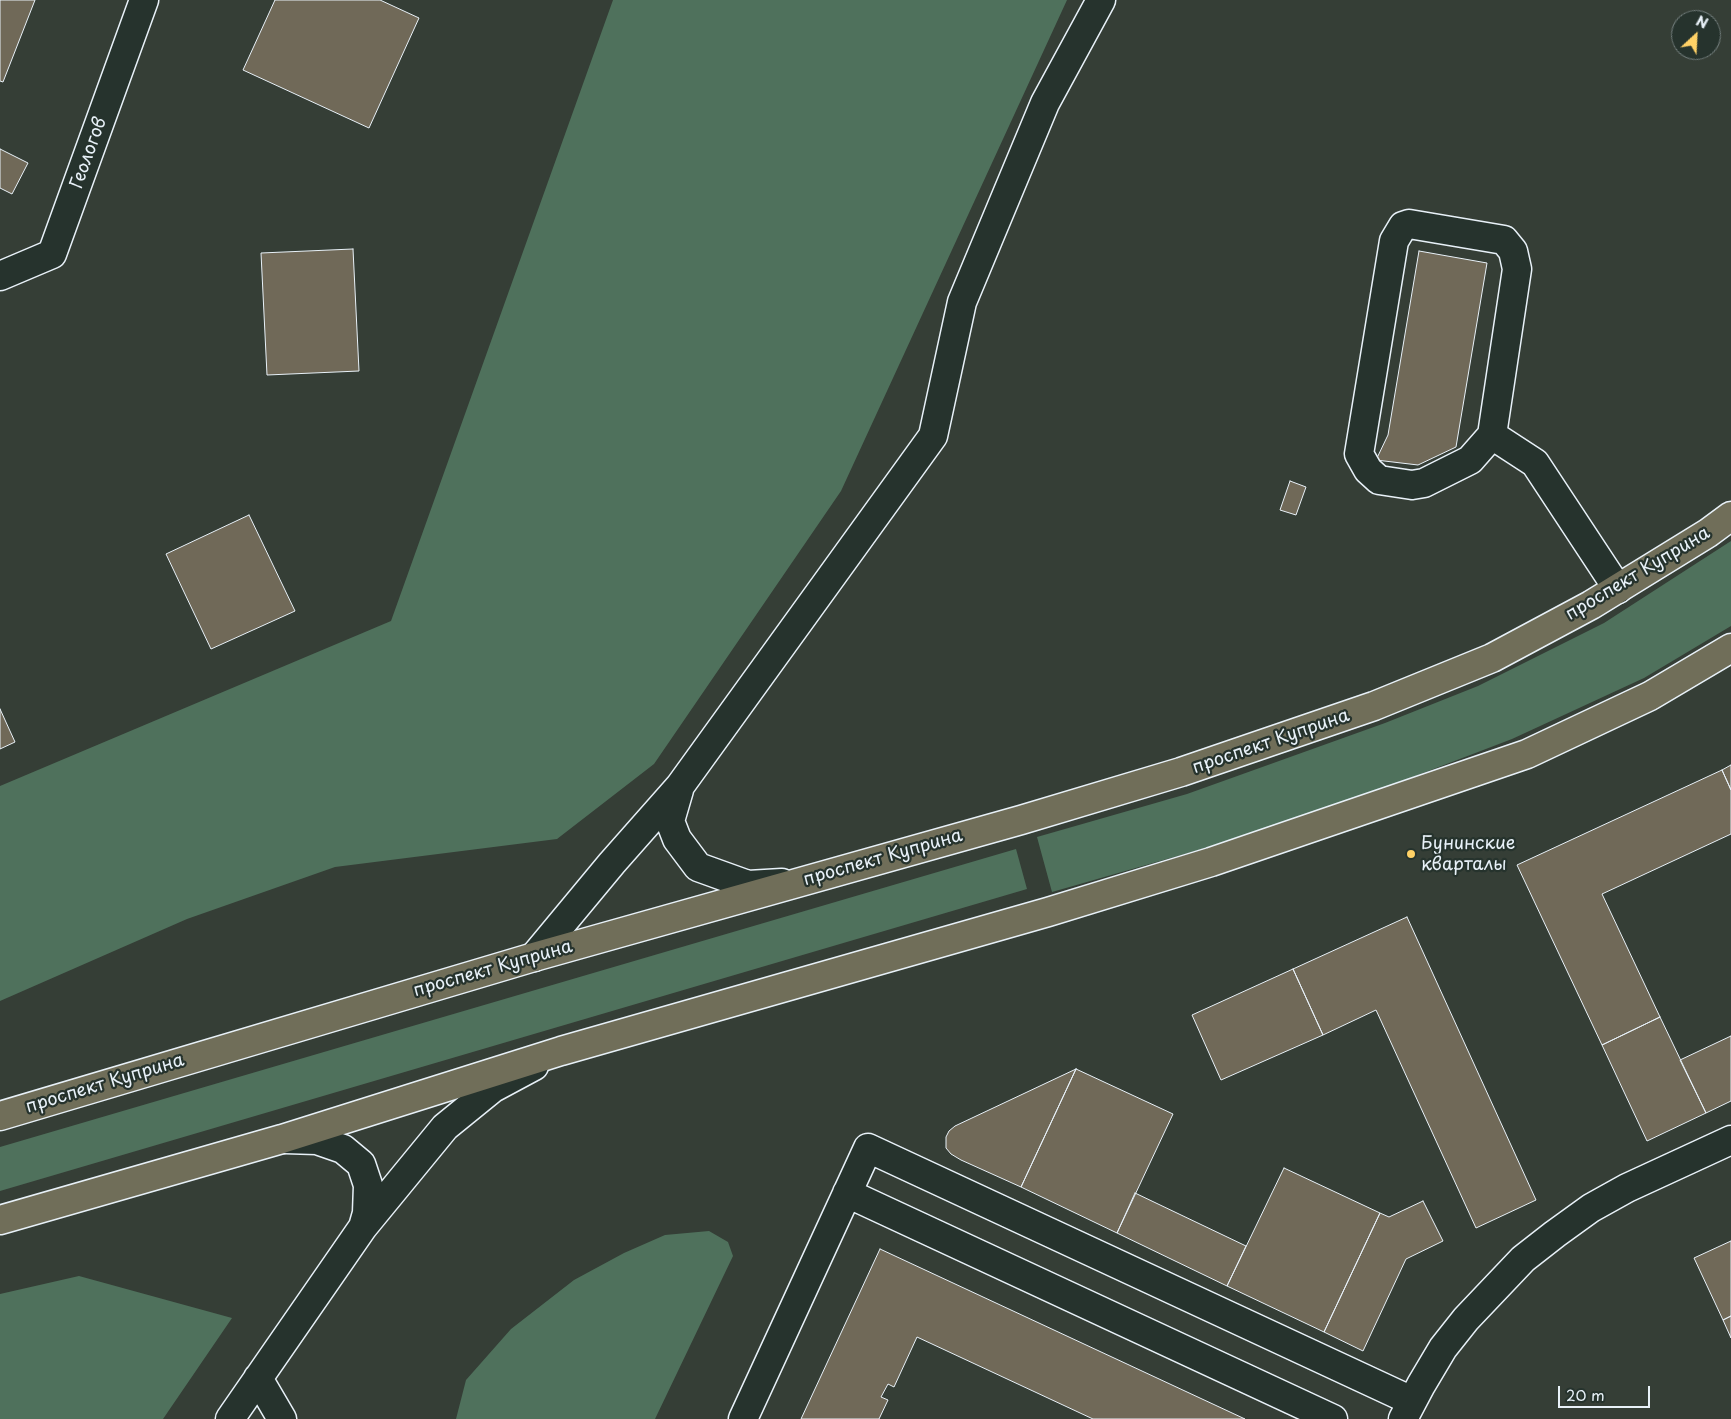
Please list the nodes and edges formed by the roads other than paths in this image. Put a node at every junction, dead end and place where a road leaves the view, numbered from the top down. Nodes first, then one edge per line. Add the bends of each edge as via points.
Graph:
1 (144, 0) edge
2 (1101, 0) edge
3 (0, 276) edge
4 (1492, 435) junction
5 (1731, 516) edge
6 (1618, 589) junction
7 (1731, 648) edge
8 (680, 786) junction
9 (801, 881) junction
10 (534, 956) junction
11 (561, 1051) junction
12 (0, 1116) edge
13 (282, 1138) junction
14 (1731, 1140) edge
15 (847, 1193) junction
16 (0, 1220) edge
17 (363, 1227) junction
18 (258, 1378) junction
19 (1407, 1410) edge
20 (230, 1419) edge
21 (282, 1419) edge
22 (742, 1419) edge
23 (1333, 1419) edge

1 - 3 street, Геологов via 52,254
2 - 8 street via 1045,103 962,302 933,436
4 - 4 street via 1517,269 1513,251 1504,240 1409,224 1403,226 1394,241 1359,454 1368,470 1379,480 1424,484 1470,460
4 - 6 street via 1535,463
5 - 6 main road, проспект Куприна
6 - 9 main road, проспект Куприна via 1492,658 1374,706 1172,775
7 - 11 main road via 1650,696 1526,754 1393,801 1212,862 1048,912
8 - 9 street via 670,821 677,839 698,868 748,885
8 - 10 street
9 - 10 main road, проспект Куприна
10 - 12 main road, проспект Куприна
11 - 13 main road
11 - 17 street via 493,1088 445,1127
13 - 16 main road
13 - 17 street via 317,1140 343,1149 361,1164 368,1185
14 - 19 street via 1591,1208 1523,1259 1494,1287 1443,1348
15 - 19 street via 868,1148
15 - 22 street
15 - 23 street
17 - 18 street
18 - 20 street
18 - 21 street

